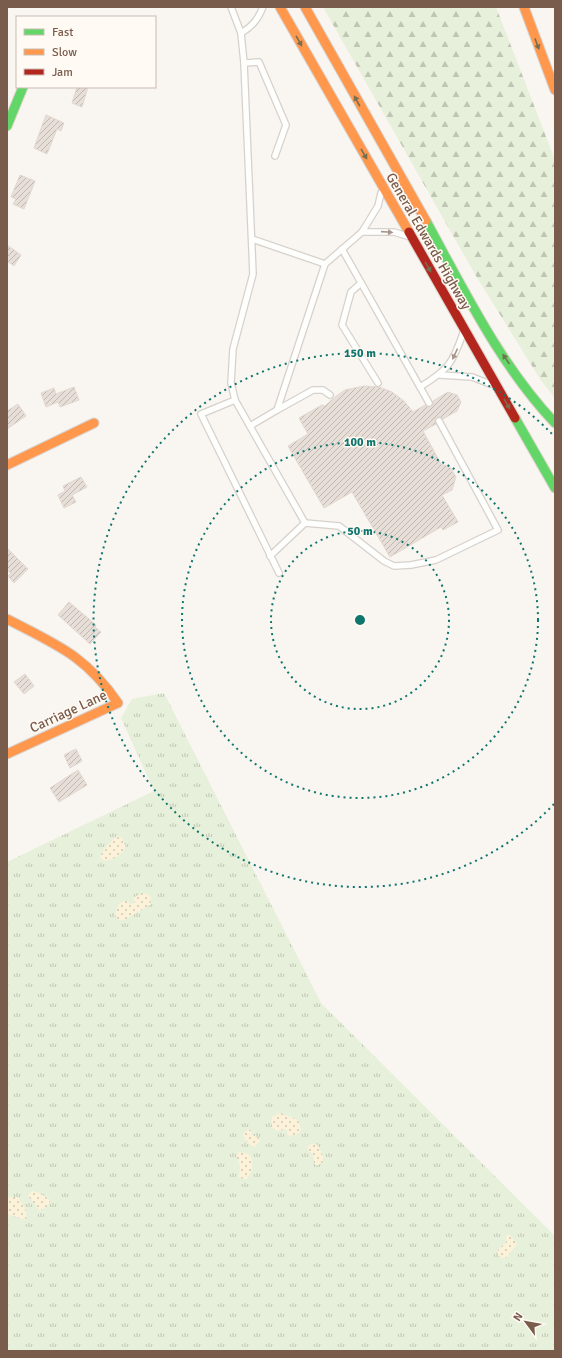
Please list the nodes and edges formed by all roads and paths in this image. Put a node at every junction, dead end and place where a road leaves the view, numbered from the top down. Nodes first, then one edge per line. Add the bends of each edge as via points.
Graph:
1 (231, 7) edge
2 (263, 7) edge
3 (280, 7) edge
4 (305, 7) edge
5 (524, 7) edge
6 (241, 33) junction
7 (244, 62) junction
8 (23, 88) edge
9 (555, 90) edge
10 (7, 126) edge
11 (275, 156) dead end
12 (383, 188) junction
13 (362, 232) junction
14 (411, 238) junction
15 (252, 239) junction
16 (342, 249) junction
17 (325, 264) junction
18 (361, 283) junction
19 (464, 330) junction
20 (440, 375) junction
21 (378, 383) dead end
22 (420, 387) junction
23 (498, 387) junction
24 (330, 395) dead end
25 (235, 400) junction
26 (429, 403) dead end
27 (277, 410) junction
28 (440, 422) dead end
29 (94, 423) dead end
30 (555, 423) edge
31 (250, 426) junction
32 (7, 465) edge
33 (555, 488) edge
34 (305, 523) junction
35 (270, 556) junction
36 (279, 573) dead end
37 (7, 619) edge
38 (7, 754) edge

1 - 6 lane
2 - 6 lane via 258,19
3 -> 12 main road, General Edwards Highway
30 -> 4 main road, General Edwards Highway via 536,404 488,332
5 -> 9 main road
6 - 7 lane
7 - 11 lane via 259,62 286,125
7 - 15 lane
8 - 10 main road
12 - 13 lane via 378,206
12 - 14 main road, General Edwards Highway
13 -> 14 lane via 394,232
13 - 16 lane
14 -> 19 main road, General Edwards Highway
15 - 17 lane
15 - 25 lane via 253,274 232,349 231,383
16 - 17 lane
16 - 18 lane
17 - 27 lane
18 - 21 lane via 351,292 342,325
18 - 22 lane
19 -> 20 lane via 451,363
19 - 23 main road, General Edwards Highway
20 - 22 lane
20 - 23 lane via 472,377
22 - 26 lane
23 -> 33 main road, General Edwards Highway
24 - 27 lane via 323,390 313,390
25 - 31 lane
25 - 35 lane via 200,414
27 - 31 lane
28 - 34 lane via 498,530 436,560 394,566 339,526
29 - 32 main road
31 - 34 lane
34 - 35 lane
35 - 36 lane
37 - 38 main road, Carriage Lane via 65,649 85,663 104,681 118,703

